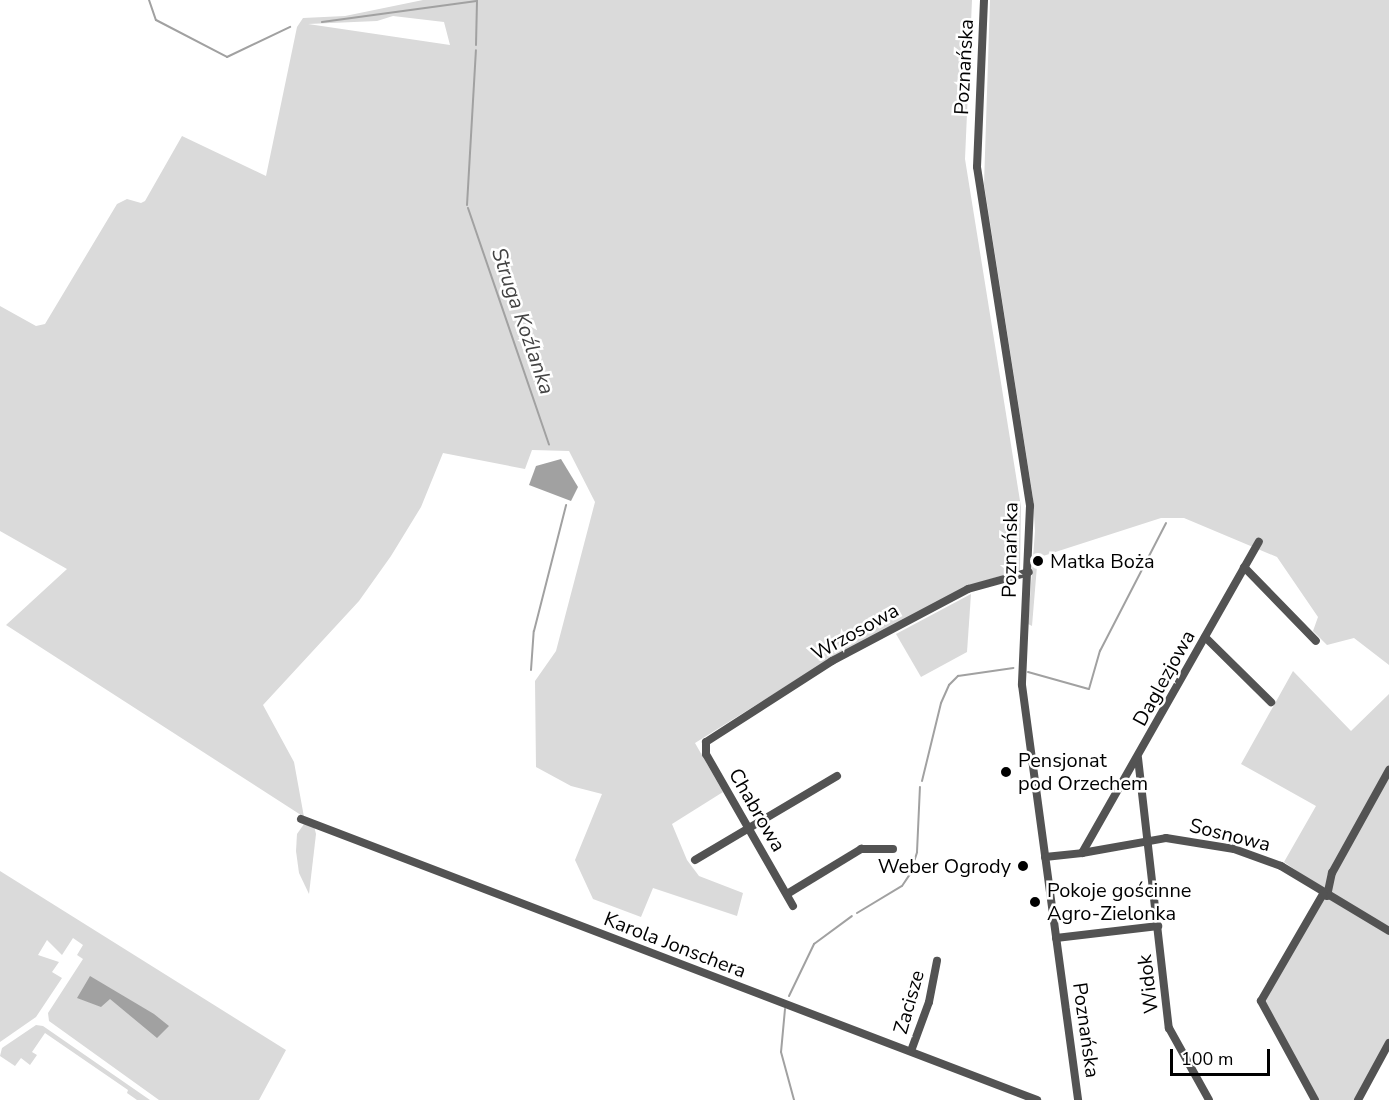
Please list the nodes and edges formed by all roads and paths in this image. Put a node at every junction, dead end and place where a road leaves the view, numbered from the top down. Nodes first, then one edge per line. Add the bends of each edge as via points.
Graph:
1 (984, 0) edge
2 (1259, 542) dead end
3 (1244, 567) junction
4 (1029, 572) junction
5 (1205, 637) junction
6 (1316, 641) dead end
7 (1270, 702) dead end
8 (706, 741) joint
9 (1138, 758) junction
10 (1389, 770) edge
11 (837, 776) dead end
12 (301, 819) dead end
13 (749, 828) junction
14 (1149, 839) junction
15 (892, 849) dead end
16 (1082, 853) junction
17 (1045, 857) junction
18 (695, 860) dead end
19 (787, 894) junction
20 (1325, 895) junction
21 (794, 906) dead end
22 (1158, 926) junction
23 (1389, 931) edge
24 (1056, 938) junction
25 (937, 961) dead end
26 (1389, 1043) edge
27 (911, 1051) junction
28 (1037, 1100) edge
29 (1078, 1100) edge
30 (1209, 1100) edge
31 (1315, 1100) edge
32 (1358, 1100) edge

1 - 4 street, Poznańska via 977,167 1030,506
2 - 3 street, Daglezjowa
3 - 5 street, Daglezjowa
3 - 6 street
4 - 8 street, Wrzosowa via 968,589 832,662
4 - 17 street, Poznańska via 1022,685
5 - 7 street
5 - 9 street, Daglezjowa
8 - 13 street, Chabrowa via 704,751
9 - 14 street
9 - 16 street, Daglezjowa
10 - 20 street via 1332,873
11 - 13 street
12 - 27 street, Karola Jonschera
13 - 18 street
13 - 19 street, Chabrowa
14 - 16 street, Sosnowa
14 - 20 street, Sosnowa via 1193,840 1251,854 1281,866
14 - 22 street, Widok
15 - 19 street via 861,849
16 - 17 street, Sosnowa
17 - 24 street, Poznańska
19 - 21 street, Chabrowa
20 - 23 street, Sosnowa
20 - 31 street via 1262,1001
22 - 24 street, Widok
22 - 30 street, Widok via 1169,1028
24 - 29 street, Poznańska
25 - 27 street, Zacisze via 929,1002
26 - 32 street
27 - 28 street, Karola Jonschera

